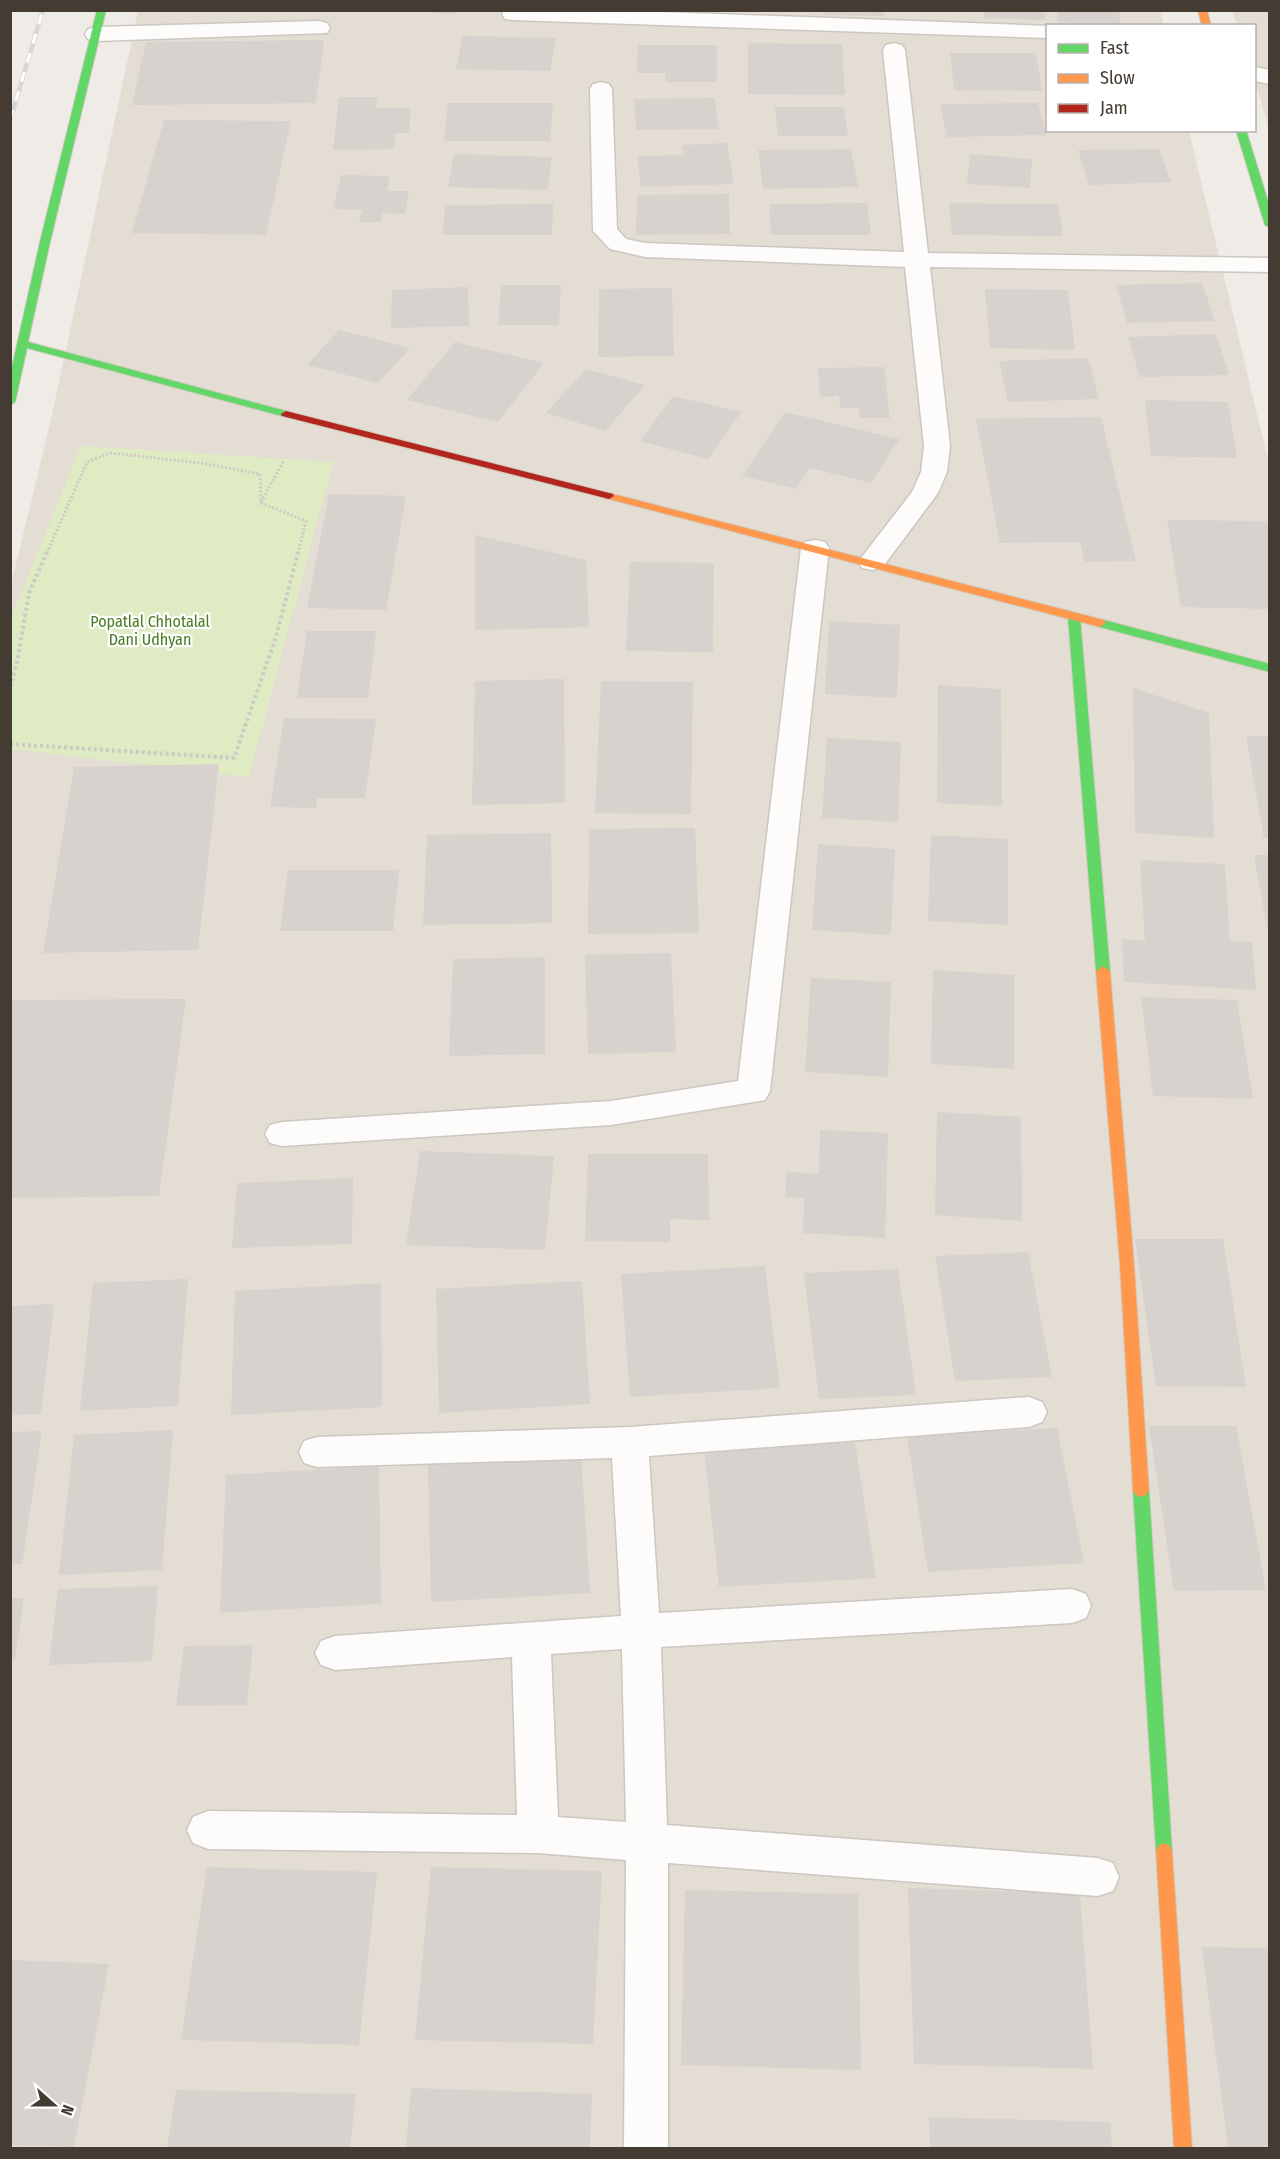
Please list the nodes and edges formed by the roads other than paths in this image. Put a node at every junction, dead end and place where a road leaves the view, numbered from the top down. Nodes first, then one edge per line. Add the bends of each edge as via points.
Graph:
1 (102, 10) edge
2 (513, 14) dead end
3 (932, 19) edge
4 (319, 28) dead end
5 (1046, 31) edge
6 (96, 34) junction
7 (894, 50) dead end
8 (601, 89) dead end
9 (1242, 132) edge
10 (1269, 225) edge
11 (916, 260) junction
12 (1269, 265) edge
13 (23, 344) junction
14 (10, 402) edge
15 (815, 548) junction
16 (872, 562) junction
17 (1074, 617) junction
18 (1269, 668) edge
19 (282, 1134) dead end
20 (1029, 1412) dead end
21 (630, 1442) junction
22 (317, 1452) dead end
23 (1072, 1606) dead end
24 (641, 1631) junction
25 (531, 1639) junction
26 (335, 1653) dead end
27 (208, 1830) dead end
28 (538, 1834) junction
29 (647, 1842) junction
30 (1098, 1877) dead end
31 (646, 2148) edge
32 (1183, 2148) edge

1 - 6 street
2 - 3 street
3 - 5 street
4 - 6 street
6 - 13 street
7 - 11 street
8 - 11 street via 605,231 618,244 645,250
9 - 10 street
11 - 12 street
11 - 16 street via 937,447 934,472 925,493
13 - 14 street
13 - 15 street
15 - 16 street
15 - 19 street via 753,1091 610,1113
16 - 17 street
17 - 18 street
17 - 32 street via 1127,1265
20 - 21 street
21 - 22 street
21 - 24 street
23 - 24 street
24 - 25 street
24 - 29 street
25 - 26 street
25 - 28 street
27 - 28 street
28 - 29 street
29 - 30 street
29 - 31 street

